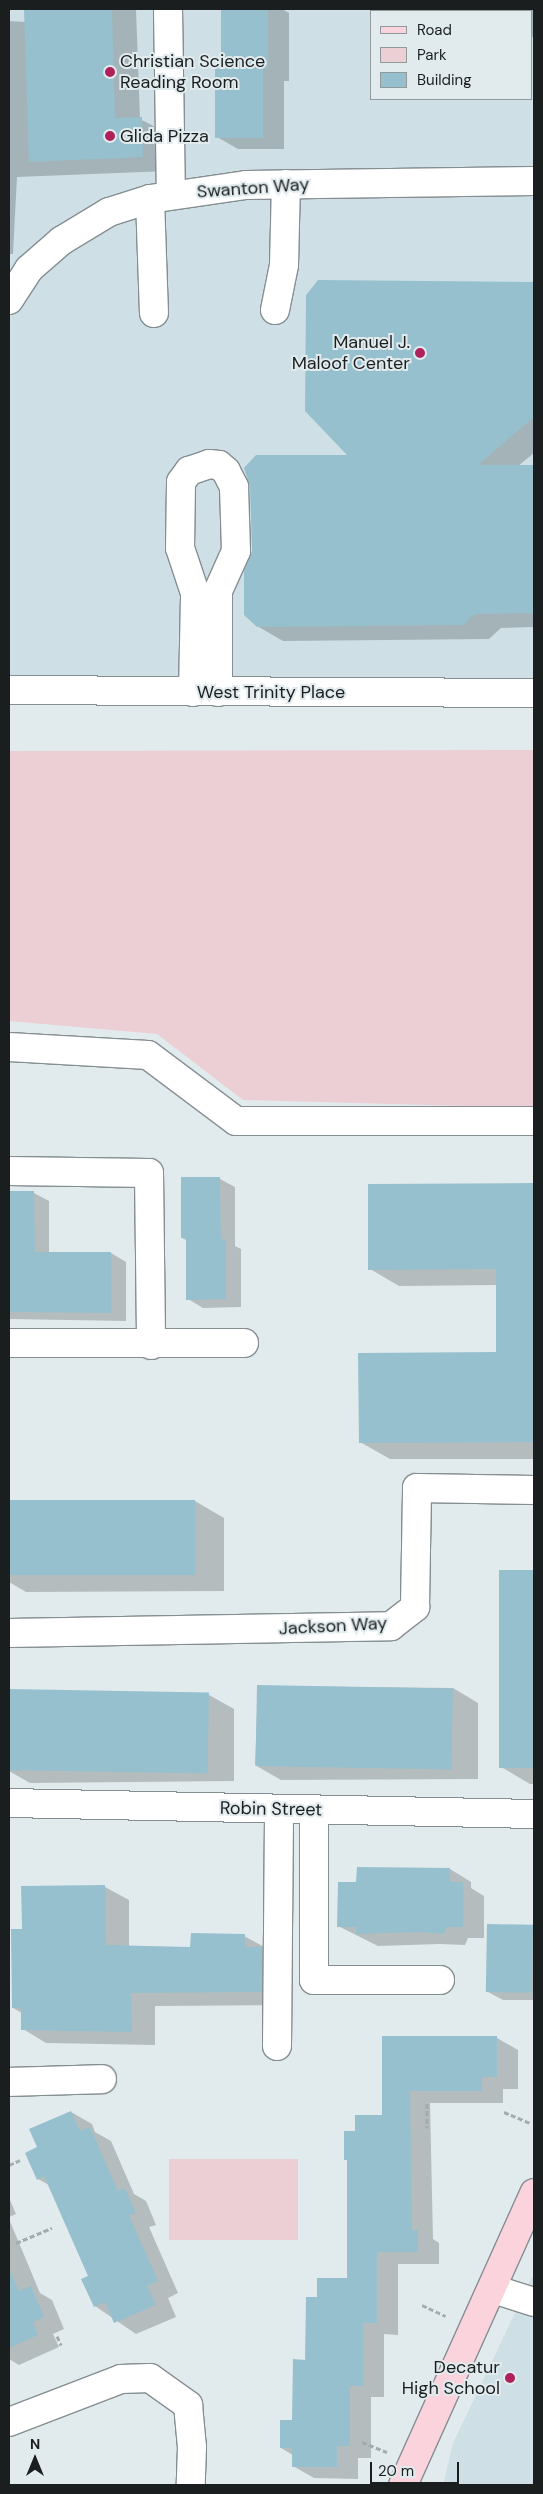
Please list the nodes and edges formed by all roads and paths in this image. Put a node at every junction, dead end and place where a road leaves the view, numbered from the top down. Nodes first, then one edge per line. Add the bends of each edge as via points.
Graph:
1 (168, 9) edge
2 (534, 180) edge
3 (286, 184) junction
4 (160, 197) junction
5 (9, 300) edge
6 (275, 310) dead end
7 (154, 313) dead end
8 (9, 690) edge
9 (206, 692) junction
10 (534, 694) edge
11 (9, 1047) edge
12 (534, 1121) edge
13 (9, 1171) edge
14 (9, 1343) edge
15 (244, 1343) dead end
16 (151, 1345) junction
17 (534, 1490) edge
18 (9, 1633) edge
19 (9, 1803) edge
20 (279, 1809) junction
21 (314, 1810) junction
22 (534, 1814) edge
23 (440, 1980) dead end
24 (277, 2046) dead end
25 (102, 2079) dead end
26 (9, 2082) edge
27 (427, 2103) dead end
28 (504, 2112) dead end
29 (530, 2123) dead end
30 (427, 2128) dead end
31 (20, 2160) dead end
32 (9, 2165) edge
33 (534, 2193) edge
34 (52, 2228) dead end
35 (16, 2244) dead end
36 (493, 2288) junction
37 (534, 2302) edge
38 (422, 2305) dead end
39 (446, 2316) dead end
40 (57, 2336) dead end
41 (61, 2345) dead end
42 (9, 2422) edge
43 (362, 2442) dead end
44 (387, 2452) dead end
45 (191, 2485) edge
46 (402, 2485) edge

1 - 4 street
2 - 3 street, Swanton Way
3 - 4 street, Swanton Way via 246,185
3 - 6 street via 284,265
4 - 5 street, Swanton Way via 109,212 62,241 29,269
4 - 7 street
8 - 9 street, West Trinity Place
9 - 9 street via 195,593 180,548 180,482 189,471 209,464 219,465 226,471 234,487 236,551 218,591
9 - 10 street, West Trinity Place
11 - 12 street via 148,1055 236,1121
13 - 16 street via 149,1174
14 - 16 street
15 - 16 street
17 - 18 street, Jackson Way via 417,1488 415,1607 391,1626
19 - 20 street, Robin Street
20 - 21 street, Robin Street
20 - 24 street
21 - 22 street, Robin Street
21 - 23 street via 314,1980
25 - 26 street
27 - 30 path
28 - 29 path
31 - 32 path
33 - 36 main road
34 - 35 path
36 - 37 street
36 - 46 main road
38 - 39 path
40 - 41 path
42 - 45 street via 121,2379 150,2378 188,2405
43 - 44 path

